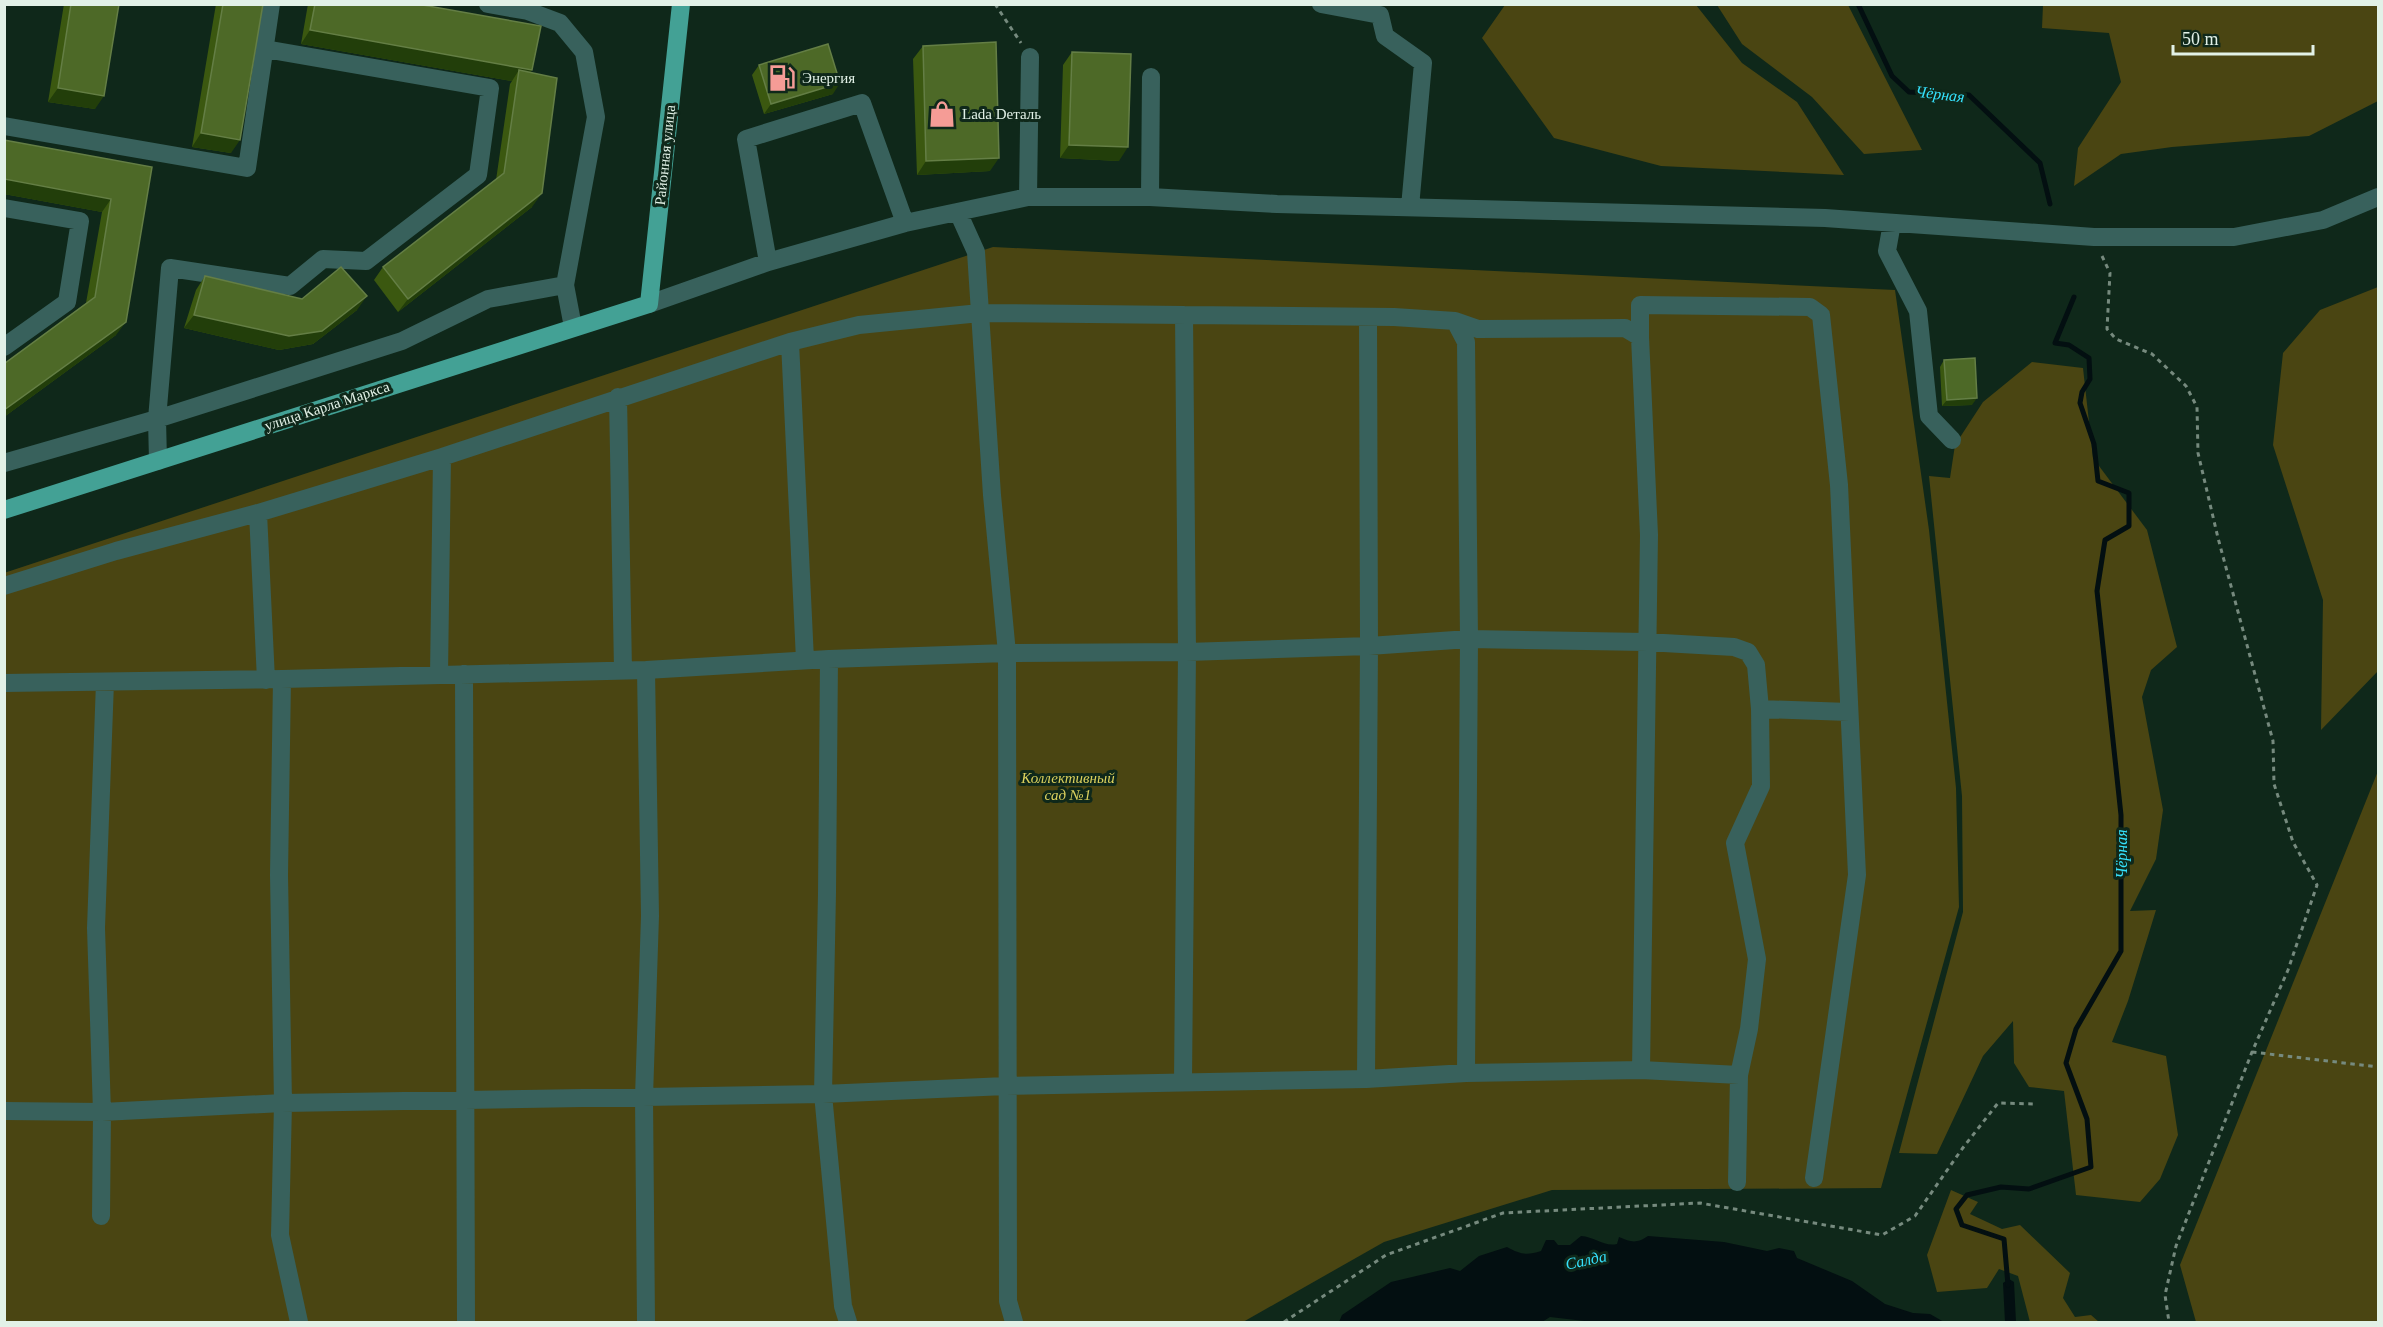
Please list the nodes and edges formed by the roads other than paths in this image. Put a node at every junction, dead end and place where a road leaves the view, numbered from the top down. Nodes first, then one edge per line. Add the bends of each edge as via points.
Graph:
1 (271, 4) edge
2 (488, 4) edge
3 (681, 4) edge
4 (1321, 4) edge
5 (265, 49) junction
6 (1030, 57) road end
7 (1151, 77) dead end
8 (4, 126) edge
9 (1028, 197) junction
10 (1150, 197) junction
11 (2379, 197) edge
12 (1410, 207) junction
13 (4, 208) edge
14 (958, 212) junction
15 (904, 223) junction
16 (1892, 223) junction
17 (768, 262) junction
18 (565, 285) junction
19 (649, 304) junction
20 (980, 313) junction
21 (1184, 315) junction
22 (1368, 317) junction
23 (1455, 321) junction
24 (573, 327) junction
25 (1640, 337) junction
26 (790, 342) junction
27 (4, 347) edge
28 (618, 397) junction
29 (157, 419) junction
30 (1952, 440) dead end
31 (442, 457) junction
32 (158, 461) junction
33 (4, 463) edge
34 (4, 510) edge
35 (258, 513) junction
36 (4, 586) edge
37 (1469, 639) junction
38 (1646, 642) junction
39 (1369, 646) junction
40 (1187, 652) junction
41 (1007, 653) junction
42 (829, 659) junction
43 (805, 660) junction
44 (623, 670) junction
45 (646, 670) junction
46 (464, 674) junction
47 (440, 675) junction
48 (274, 680) junction
49 (105, 682) junction
50 (4, 683) edge
51 (1760, 709) junction
52 (1849, 712) junction
53 (1641, 1070) junction
54 (1466, 1074) junction
55 (1739, 1075) junction
56 (1366, 1079) junction
57 (1183, 1081) junction
58 (1006, 1086) junction
59 (823, 1094) junction
60 (644, 1097) junction
61 (466, 1100) junction
62 (283, 1103) junction
63 (4, 1112) edge
64 (102, 1112) junction
65 (1814, 1178) dead end
66 (1737, 1182) dead end
67 (101, 1216) dead end
68 (299, 1323) edge
69 (466, 1323) edge
70 (646, 1323) edge
71 (848, 1323) edge
72 (1014, 1323) edge

1 - 5 street
2 - 18 street via 528,11 560,23 584,52 596,117
3 - 19 main road, Районная улица
4 - 12 street via 1380,15 1385,36 1423,63
5 - 8 street via 247,168
5 - 29 street via 490,88 478,175 366,261 323,259 290,286 170,268
6 - 9 street
7 - 10 street
9 - 10 street
9 - 14 street
10 - 12 street
11 - 16 street via 2323,220 2235,237 2094,237
12 - 16 street
13 - 27 street via 80,221 68,302
14 - 15 street
14 - 20 street via 976,252
15 - 17 street
15 - 17 street via 862,103 746,139
16 - 30 street via 1887,251 1918,311 1929,416
17 - 19 street
18 - 24 street
18 - 29 street via 488,299 402,341
19 - 24 main road, улица Карла Маркса
20 - 21 street
20 - 26 street via 859,325
20 - 41 street
21 - 22 street
21 - 40 street
22 - 23 street
22 - 39 street
23 - 25 street via 1478,329 1625,328
23 - 37 street via 1466,342
24 - 32 main road, улица Карла Маркса
25 - 38 street via 1649,535
25 - 52 street via 1640,305 1810,308 1821,315 1839,485
26 - 28 street
26 - 43 street
28 - 31 street
28 - 44 street
29 - 32 street
29 - 33 street
31 - 35 street
31 - 47 street
32 - 34 main road, улица Карла Маркса
35 - 36 street
35 - 48 street
37 - 38 street
37 - 39 street
37 - 54 street
38 - 51 street via 1734,647 1748,652 1756,665
38 - 53 street
39 - 40 street
39 - 56 street
40 - 41 street
40 - 57 street
41 - 42 street
41 - 58 street
42 - 43 street
42 - 59 street
43 - 45 street
44 - 45 street
44 - 46 street
45 - 60 street via 650,916
46 - 47 street
46 - 61 street
47 - 48 street
48 - 49 street
48 - 62 street
49 - 50 street
49 - 64 street via 96,928
51 - 52 street
51 - 55 street via 1761,786 1735,843 1757,959
52 - 65 street via 1857,875
53 - 54 street
53 - 55 street
54 - 56 street
55 - 66 street
56 - 57 street
57 - 58 street
58 - 59 street
58 - 72 street via 1008,1301
59 - 60 street
59 - 71 street via 843,1306
60 - 61 street
60 - 70 street
61 - 62 street
61 - 69 street
62 - 64 street
62 - 68 street via 280,1235
63 - 64 street
64 - 67 street

